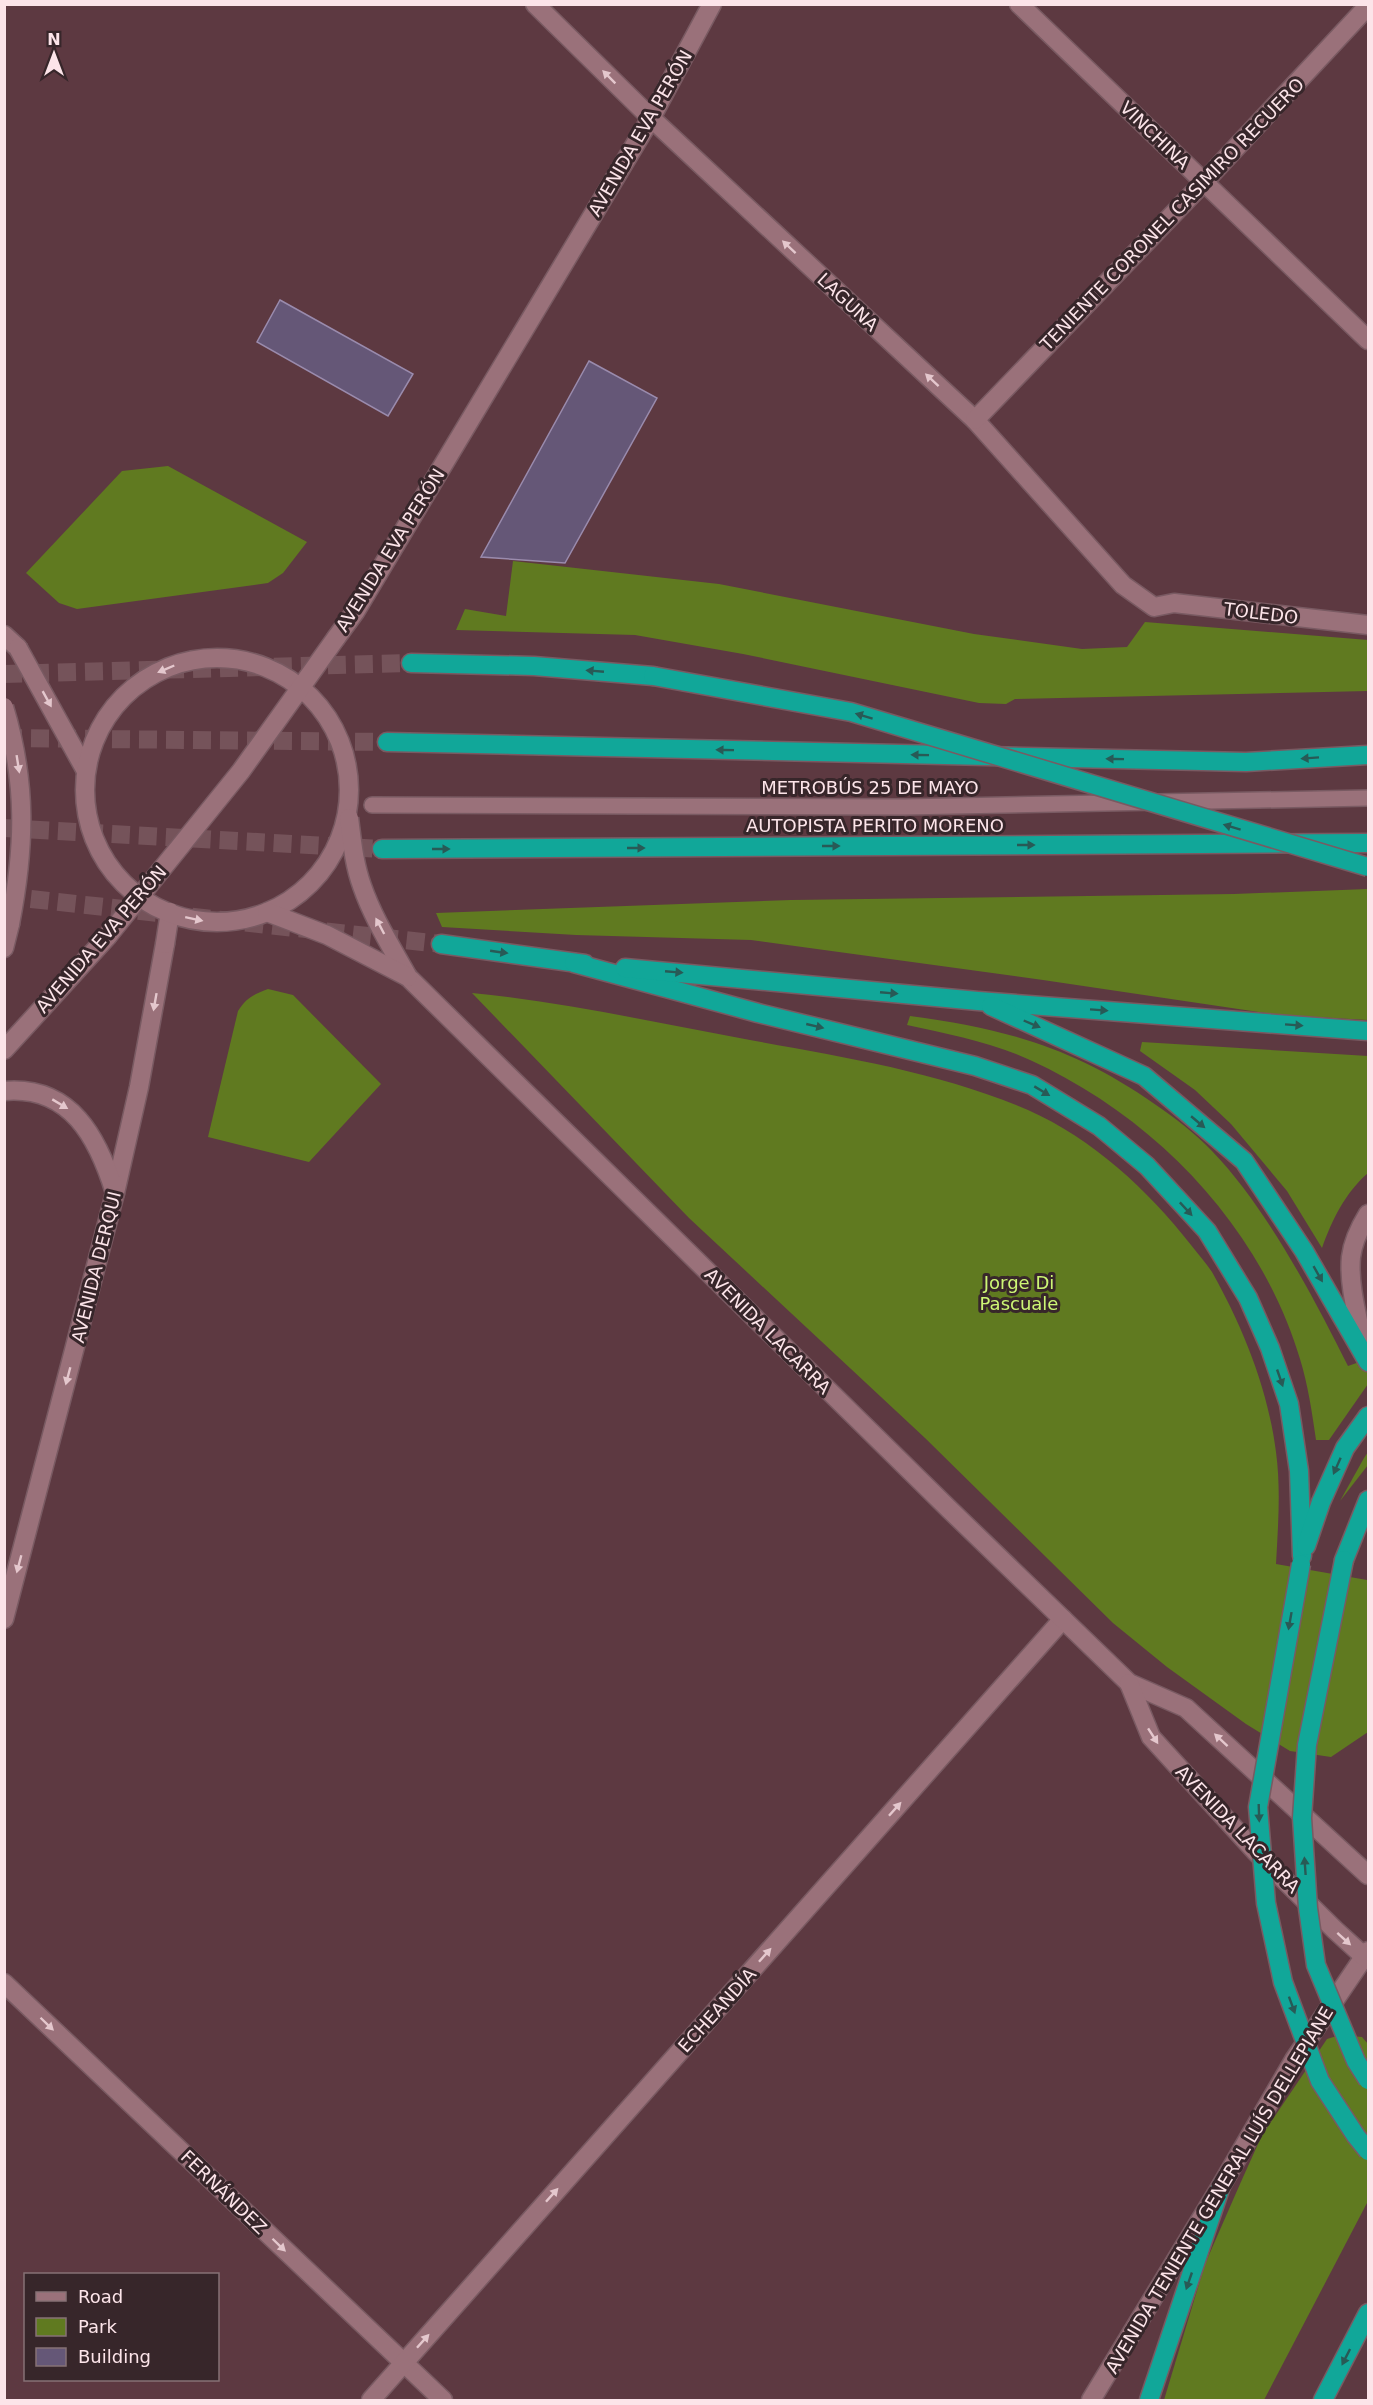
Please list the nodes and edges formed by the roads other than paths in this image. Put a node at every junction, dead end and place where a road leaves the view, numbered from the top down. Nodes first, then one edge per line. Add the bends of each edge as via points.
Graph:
1 (535, 4) edge
2 (712, 4) edge
3 (1019, 4) edge
4 (1368, 6) edge
5 (651, 118) junction
6 (1204, 182) junction
7 (1368, 340) edge
8 (975, 420) junction
9 (1154, 607) joint
10 (1368, 625) edge
11 (4, 635) edge
12 (411, 663) tunnel mouth
13 (300, 688) junction
14 (4, 707) edge
15 (387, 742) tunnel mouth
16 (1368, 755) edge
17 (86, 771) junction
18 (1368, 798) edge
19 (372, 805) dead end
20 (348, 810) junction
21 (1368, 843) edge
22 (382, 849) tunnel mouth
23 (1368, 867) edge
24 (141, 897) junction
25 (170, 912) junction
26 (267, 912) junction
27 (441, 944) tunnel mouth
28 (4, 948) edge
29 (574, 963) junction
30 (408, 977) junction
31 (978, 1001) junction
32 (1368, 1031) edge
33 (4, 1050) edge
34 (4, 1091) edge
35 (115, 1193) junction
36 (1368, 1214) edge
37 (1366, 1359) edge
38 (1368, 1416) edge
39 (1368, 1500) edge
40 (1302, 1560) junction
41 (4, 1619) edge
42 (1063, 1619) junction
43 (1129, 1683) junction
44 (1368, 1875) edge
45 (1367, 1956) edge
46 (4, 1983) edge
47 (1368, 2080) edge
48 (1368, 2151) edge
49 (1221, 2186) junction
50 (1368, 2313) edge
51 (403, 2363) junction
52 (371, 2400) edge
53 (442, 2400) edge
54 (1091, 2400) edge
55 (1149, 2400) edge
56 (1323, 2400) edge

5 -> 1 street, LAGUNA
2 - 5 street, AVENIDA EVA PERÓN
3 - 6 street, VINCHINA
4 - 6 street, TENIENTE CORONEL CASIMIRO RECUERO
8 -> 5 street, LAGUNA
5 - 13 street, AVENIDA EVA PERÓN, bridge via 355,612
6 - 7 street, VINCHINA
6 - 8 street, TENIENTE CORONEL CASIMIRO RECUERO
8 - 9 street, LAGUNA via 1123,585
9 - 10 street, TOLEDO via 1174,603
11 -> 17 street, bridge via 18,648
23 -> 12 highway, bridge via 851,712 653,676 534,666
13 -> 17 street, bridge via 276,672 239,660 202,659 162,670 131,690 114,708 93,743
13 - 20 street, bridge via 326,715 339,737 349,780
13 - 24 street, AVENIDA EVA PERÓN, bridge via 241,771
14 -> 28 street, bridge via 17,757 23,815 20,877
16 -> 15 highway via 1246,762
17 - 24 street, bridge via 90,829 115,872
18 - 19 lane, METROBÚS 25 DE MAYO via 904,807
20 - 26 street, bridge via 334,852 319,873 297,894
30 -> 20 street, AVENIDA LACARRA, bridge via 362,886
22 -> 21 highway, AUTOPISTA PERITO MORENO
24 - 25 street, bridge
24 - 33 street, AVENIDA EVA PERÓN, bridge
25 -> 26 street, bridge via 202,921 227,921
25 -> 35 street, AVENIDA DERQUI, bridge via 139,1087
26 - 30 street, AVENIDA LACARRA, bridge via 327,935
27 -> 29 highway
29 -> 31 highway
29 -> 40 highway via 975,1066 1032,1085 1100,1126 1147,1166 1207,1231 1248,1298 1289,1404 1299,1471
30 - 42 street, AVENIDA LACARRA
31 -> 32 highway
31 -> 37 highway via 1144,1076 1244,1161 1304,1251
34 -> 35 street via 44,1096 69,1109 95,1141
35 -> 41 street, AVENIDA DERQUI
36 - 37 street via 1358,1231 1351,1258
38 -> 40 highway via 1345,1448 1321,1502
47 -> 39 highway, bridge via 1356,2061 1316,1965 1302,1818 1307,1745 1344,1560
40 -> 48 highway, bridge via 1258,1807 1266,1903 1283,1982 1320,2081
42 - 43 street, AVENIDA LACARRA
51 -> 42 street, ECHEANDÍA
44 -> 43 street, AVENIDA LACARRA via 1186,1708
43 -> 45 street, AVENIDA LACARRA via 1151,1737 1255,1851
45 - 49 street, AVENIDA TENIENTE GENERAL LUÍS DELLEPIANE via 1294,2060
46 -> 51 street, FERNÁNDEZ
49 - 54 street, AVENIDA TENIENTE GENERAL LUÍS DELLEPIANE
49 -> 55 highway
50 -> 56 highway
51 - 52 street, ECHEANDÍA
51 - 53 street, FERNÁNDEZ

